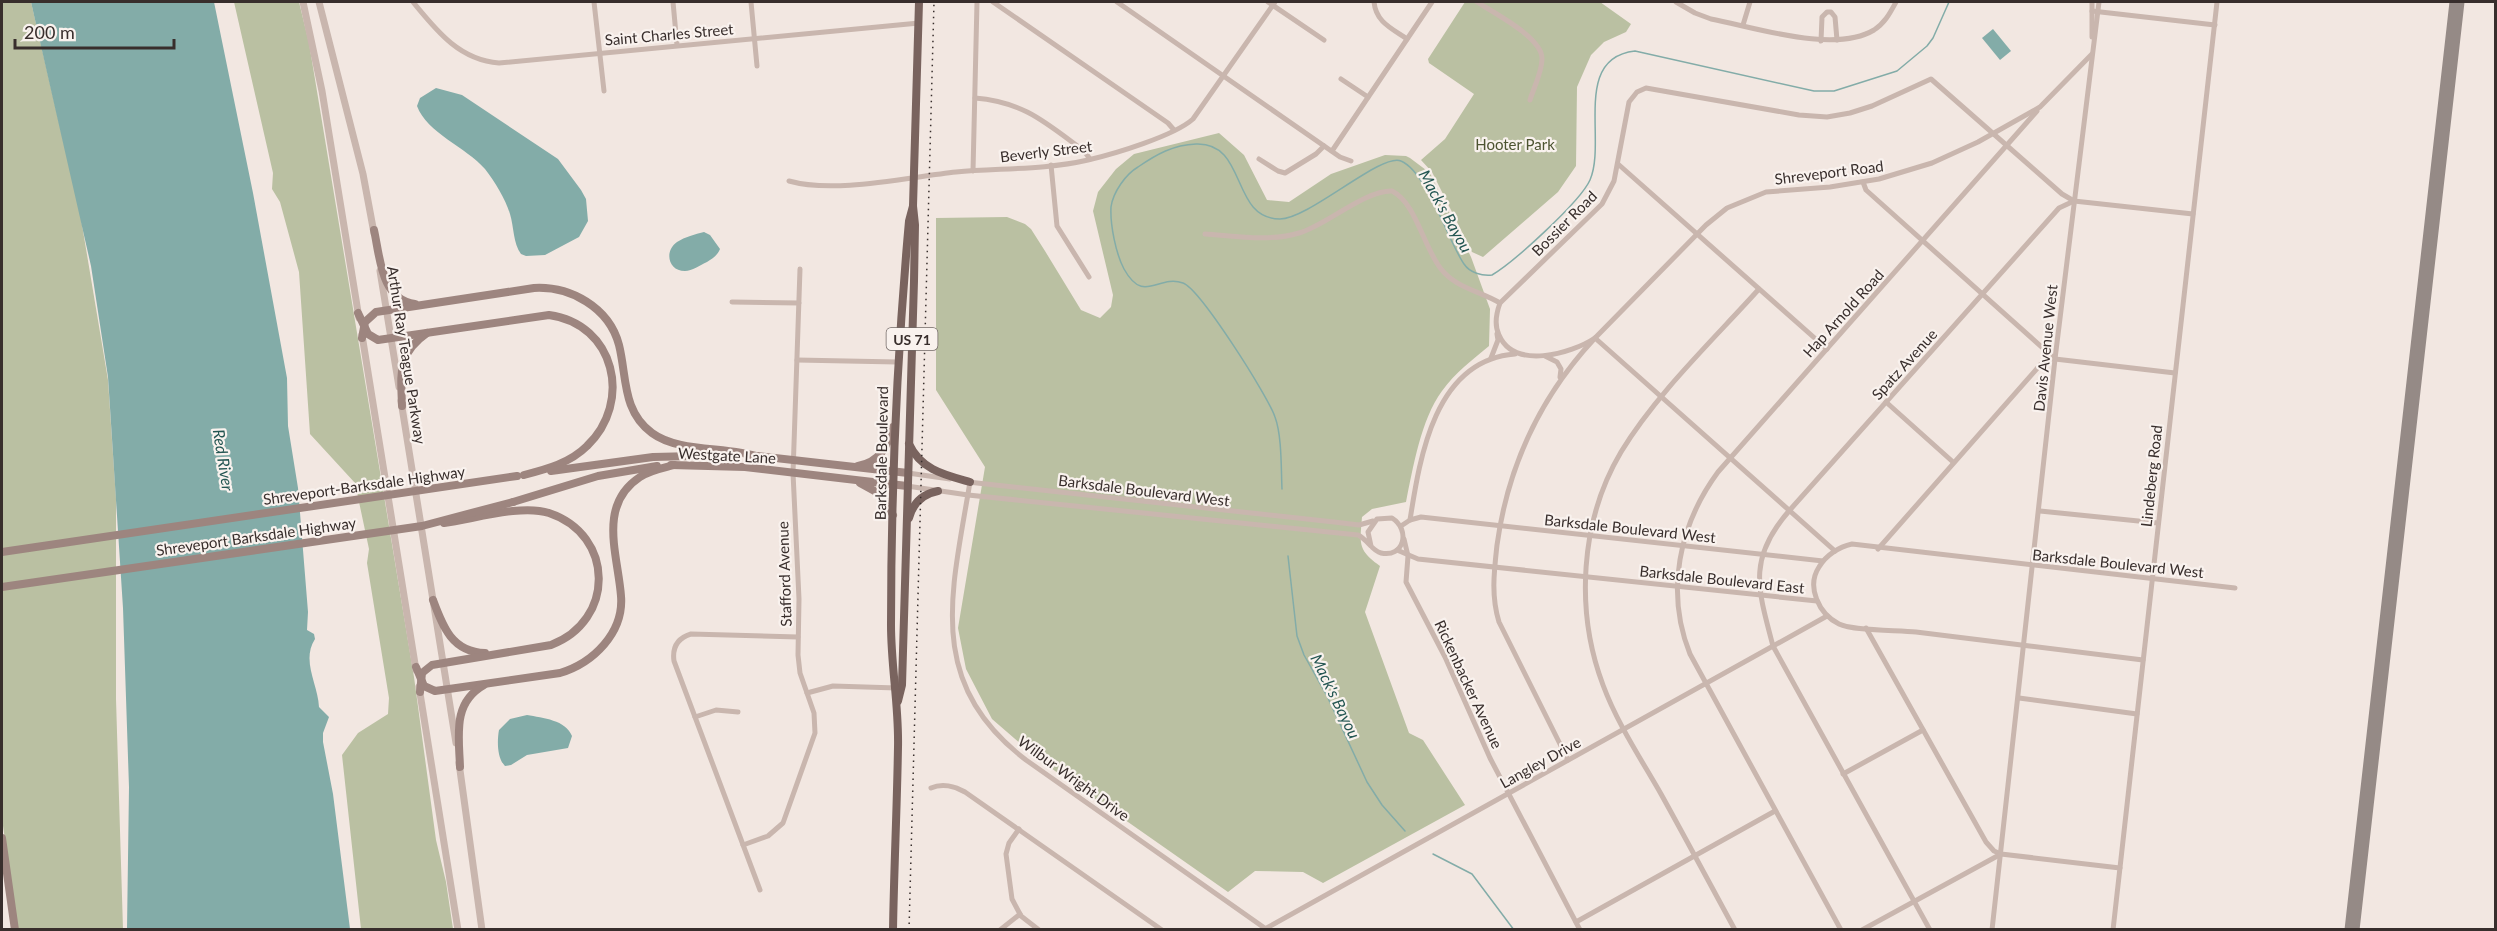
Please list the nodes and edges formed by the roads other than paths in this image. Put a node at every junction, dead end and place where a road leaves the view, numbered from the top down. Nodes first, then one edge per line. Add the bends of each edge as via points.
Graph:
1 (303, 2) edge
2 (320, 2) edge
3 (413, 2) edge
4 (594, 2) edge
5 (673, 2) edge
6 (751, 2) edge
7 (919, 2) edge
8 (977, 2) edge
9 (993, 2) edge
10 (1117, 2) edge
11 (1374, 2) edge
12 (1432, 2) edge
13 (1478, 2) edge
14 (1676, 2) edge
15 (1750, 2) edge
16 (1896, 2) edge
17 (2092, 2) edge
18 (2099, 2) edge
19 (2217, 2) edge
20 (1272, 3) edge
21 (2095, 11) junction
22 (919, 23) junction
23 (1743, 25) junction
24 (2215, 25) junction
25 (754, 38) junction
26 (1407, 39) junction
27 (1324, 40) dead end
28 (1837, 40) junction
29 (1821, 41) junction
30 (677, 45) junction
31 (599, 52) junction
32 (2092, 54) junction
33 (757, 66) dead end
34 (1223, 75) junction
35 (1341, 79) dead end
36 (604, 92) dead end
37 (1368, 97) junction
38 (975, 98) junction
39 (1530, 100) dead end
40 (2040, 107) junction
41 (1174, 130) junction
42 (1995, 133) junction
43 (1324, 146) junction
44 (2008, 146) junction
45 (1332, 151) junction
46 (1090, 159) junction
47 (1259, 159) dead end
48 (1351, 161) dead end
49 (1617, 164) junction
50 (1051, 165) junction
51 (973, 171) junction
52 (914, 176) junction
53 (789, 181) dead end
54 (1863, 182) junction
55 (2074, 201) junction
56 (913, 206) junction
57 (2193, 214) junction
58 (374, 230) junction
59 (1697, 233) junction
60 (1205, 234) dead end
61 (1924, 241) junction
62 (800, 269) dead end
63 (1089, 277) dead end
64 (1759, 289) junction
65 (1982, 293) junction
66 (732, 302) dead end
67 (799, 303) junction
68 (1500, 303) junction
69 (422, 305) junction
70 (386, 310) junction
71 (358, 313) junction
72 (363, 325) junction
73 (1497, 331) junction
74 (429, 332) junction
75 (362, 338) junction
76 (390, 338) junction
77 (1595, 338) junction
78 (1827, 349) junction
79 (1519, 354) junction
80 (1541, 355) junction
81 (1491, 358) junction
82 (2055, 359) junction
83 (797, 360) junction
84 (897, 362) junction
85 (911, 363) junction
86 (2175, 373) junction
87 (1560, 379) junction
88 (1662, 398) junction
89 (1886, 402) junction
90 (402, 406) junction
91 (896, 420) junction
92 (908, 441) junction
93 (759, 456) junction
94 (1730, 459) junction
95 (794, 460) junction
96 (1953, 462) junction
97 (674, 465) junction
98 (852, 467) junction
99 (894, 472) junction
100 (793, 473) junction
101 (908, 473) junction
102 (520, 476) junction
103 (855, 481) junction
104 (970, 482) junction
105 (894, 485) junction
106 (907, 486) junction
107 (938, 491) junction
108 (968, 495) junction
109 (513, 502) joint
110 (1789, 511) junction
111 (2040, 511) junction
112 (893, 515) junction
113 (1377, 519) junction
114 (1410, 520) junction
115 (906, 524) junction
116 (2158, 524) junction
117 (1500, 525) junction
118 (422, 526) junction
119 (1401, 526) junction
120 (1590, 536) junction
121 (1404, 539) junction
122 (1371, 546) junction
123 (1682, 546) junction
124 (1878, 549) junction
125 (1397, 550) junction
126 (1834, 551) junction
127 (2, 552) edge
128 (1762, 555) junction
129 (1408, 556) junction
130 (1824, 560) junction
131 (2034, 566) junction
132 (1494, 567) junction
133 (1586, 577) junction
134 (2152, 579) junction
135 (1678, 586) junction
136 (2, 587) edge
137 (2235, 588) dead end
138 (1759, 595) junction
139 (891, 596) junction
140 (904, 596) junction
141 (433, 600) junction
142 (1817, 601) junction
143 (1827, 616) junction
144 (1866, 627) junction
145 (798, 637) junction
146 (1773, 646) junction
147 (2025, 646) junction
148 (501, 652) junction
149 (2143, 660) junction
150 (443, 663) junction
151 (416, 667) junction
152 (421, 680) junction
153 (489, 683) junction
154 (1704, 684) junction
155 (897, 688) junction
156 (447, 690) junction
157 (420, 692) junction
158 (807, 693) junction
159 (2019, 698) junction
160 (738, 712) dead end
161 (2137, 714) junction
162 (695, 717) junction
163 (1625, 729) junction
164 (1923, 730) junction
165 (1568, 759) junction
166 (460, 767) junction
167 (1843, 774) junction
168 (931, 788) dead end
169 (1508, 793) junction
170 (1775, 811) junction
171 (1018, 829) junction
172 (2, 838) edge
173 (743, 845) junction
174 (2001, 854) junction
175 (1694, 855) junction
176 (2120, 868) junction
177 (760, 890) dead end
178 (1914, 901) junction
179 (1020, 914) junction
180 (1576, 922) junction
181 (1265, 929) edge
182 (15, 930) edge
183 (458, 930) edge
184 (482, 930) edge
185 (892, 930) edge
186 (1000, 930) edge
187 (1039, 930) edge
188 (1162, 930) edge
189 (1580, 930) edge
190 (1735, 930) edge
191 (1841, 930) edge
192 (1862, 930) edge
193 (1930, 930) edge
194 (1992, 930) edge
195 (2113, 930) edge

1 - 71 street
2 - 58 street, Arthur Ray Teague Parkway
3 - 31 street, Saint Charles Street via 433,26 474,58 499,63
4 - 31 street
5 - 30 street
6 - 25 street
7 - 22 main road, Barksdale Boulevard / US 71
8 - 38 street
9 - 41 street
10 - 34 street
11 - 26 street via 1379,19
12 - 26 street
13 - 39 street via 1540,48 1542,62
14 - 23 street via 1702,16
15 - 23 street
16 - 28 street via 1885,21 1873,30
17 - 21 street, Davis Avenue West
18 - 21 street, Davis Avenue West
19 - 24 street, Lindeberg Road
20 - 27 street
20 - 34 street, Beverly Street
21 - 24 street
21 - 32 street, Davis Avenue West
22 - 25 street, Saint Charles Street
22 - 52 main road, Barksdale Boulevard / US 71
23 - 29 street
24 - 57 street, Lindeberg Road
25 - 30 street, Saint Charles Street
25 - 33 street
26 - 37 street
28 - 29 street
28 - 29 street via 1835,17 1827,12 1822,17
30 - 31 street, Saint Charles Street
31 - 36 street
32 - 40 street, Shreveport Road
32 - 55 street, Davis Avenue West
34 - 41 street, Beverly Street via 1193,118
34 - 43 street
35 - 37 street
37 - 45 street
38 - 46 street via 1022,108
38 - 51 street
40 - 42 street, Shreveport Road
40 - 44 street, Hap Arnold Road
41 - 46 street, Beverly Street
42 - 44 street
42 - 49 street, Bossier Road via 1935,80 1928,79 1872,106 1827,117 1651,88 1631,97
42 - 54 street, Shreveport Road via 1932,163
43 - 45 street
43 - 47 street via 1285,173
44 - 55 street
44 - 61 street, Hap Arnold Road
45 - 48 street
46 - 50 street, Beverly Street
49 - 59 street
49 - 68 street, Bossier Road via 1611,190 1602,204
50 - 51 street, Beverly Street
50 - 63 street via 1057,226
51 - 52 street, Beverly Street
52 - 53 street, Beverly Street via 823,187
52 - 56 main road, Barksdale Boulevard / US 71
54 - 59 street, Shreveport Road via 1766,192 1727,208
54 - 61 street via 1866,190
55 - 57 street
55 - 65 street, Spatz Avenue via 2059,208
55 - 82 street, Davis Avenue West
56 - 84 main road, Barksdale Boulevard / US 71
56 - 85 main road, Barksdale Boulevard / US 71
57 - 86 street, Lindeberg Road
58 - 69 main road via 390,290 403,301
58 - 70 street, Arthur Ray Teague Parkway
59 - 64 street
59 - 77 street, Shreveport Road
60 - 68 street via 1269,237 1301,233 1377,194 1392,191 1406,202 1442,270 1465,288
61 - 65 street
61 - 78 street, Hap Arnold Road
62 - 67 street, Stafford Avenue
64 - 78 street
64 - 88 street
65 - 82 street
65 - 89 street, Spatz Avenue
66 - 67 street
67 - 83 street, Stafford Avenue
68 - 73 street
69 - 70 main road
69 - 93 main road via 542,287 579,297 600,313 614,333 627,399 646,428 672,442
70 - 72 main road via 371,314
70 - 76 street, Arthur Ray Teague Parkway
71 - 72 main road
71 - 75 street
72 - 75 main road
72 - 76 main road via 373,339
73 - 79 street, Shreveport Road via 1506,346
73 - 81 street
74 - 76 main road
74 - 90 main road via 412,345 404,360
74 - 102 main road via 560,316 590,332 605,351 611,369 612,394 596,437 568,460
75 - 151 street
76 - 90 street, Arthur Ray Teague Parkway
77 - 80 street, Shreveport Road via 1573,350
77 - 87 street
77 - 88 street
78 - 94 street, Hap Arnold Road
79 - 80 street, Shreveport Road
79 - 81 street, Shreveport Road
80 - 87 street via 1557,362
81 - 114 street, Shreveport Road via 1462,376 1438,411 1419,468
82 - 86 street
82 - 96 street via 2041,364
82 - 111 street, Davis Avenue West
83 - 84 street
83 - 95 street, Stafford Avenue
84 - 85 main road
84 - 91 main road, Barksdale Boulevard / US 71
85 - 92 main road, Barksdale Boulevard / US 71
86 - 116 street, Lindeberg Road
87 - 117 street via 1525,441
88 - 94 street
88 - 120 street via 1629,439 1613,467
89 - 96 street
89 - 110 street, Spatz Avenue
90 - 141 street, Arthur Ray Teague Parkway
91 - 98 main road via 882,454
91 - 99 main road, Barksdale Boulevard / US 71
92 - 101 main road, Barksdale Boulevard / US 71
92 - 104 main road via 927,467
93 - 95 main road, Westgate Lane
93 - 102 main road, Westgate Lane via 653,457
94 - 110 street
94 - 123 street, Hap Arnold Road via 1700,499
95 - 98 main road, Westgate Lane
95 - 100 street, Stafford Avenue
96 - 124 street
97 - 100 main road, Westgate Lane
97 - 109 main road, Westgate Lane via 613,472
97 - 153 main road via 639,477 628,486 616,508 613,545 622,598 603,647 570,670
98 - 99 main road, Westgate Lane
99 - 101 main road, Westgate Lane
99 - 105 main road, Barksdale Boulevard / US 71
100 - 103 main road, Westgate Lane
100 - 145 street, Stafford Avenue
101 - 104 street, Barksdale Boulevard West
101 - 106 main road, Barksdale Boulevard / US 71
102 - 127 main road, Shreveport-Barksdale Highway, bridge
103 - 105 main road, Westgate Lane
103 - 112 main road via 880,494
104 - 108 street, Wilbur Wright Drive
104 - 113 street, Barksdale Boulevard West via 1342,523 1365,525
105 - 106 main road, Westgate Lane
105 - 112 main road, Barksdale Boulevard / US 71
106 - 107 street
106 - 115 main road, Barksdale Boulevard / US 71
107 - 108 street
107 - 115 main road via 916,502
108 - 122 street via 1358,536
108 - 181 street, Wilbur Wright Drive via 955,584 952,644 964,684 983,718 1026,760
109 - 118 main road, Shreveport Barksdale Highway, bridge
110 - 126 street
110 - 128 street, Spatz Avenue
111 - 116 street
111 - 131 street, Davis Avenue West
112 - 139 main road, Barksdale Boulevard / US 71
113 - 119 street via 1392,518
113 - 122 street via 1368,532
114 - 117 street, Barksdale Boulevard West via 1421,517
114 - 119 street
115 - 140 main road, Barksdale Boulevard / US 71
116 - 134 street, Lindeberg Road
117 - 120 street, Barksdale Boulevard West
117 - 132 street
118 - 136 main road, Shreveport Barksdale Highway, bridge
118 - 148 main road, bridge via 516,511 548,513 579,532 595,557 599,591 590,614 572,634 543,646
119 - 121 street
120 - 123 street, Barksdale Boulevard West
120 - 133 street
121 - 125 street
121 - 129 street, Rickenbacker Avenue
122 - 125 street via 1381,553
123 - 128 street, Barksdale Boulevard West
123 - 135 street, Hap Arnold Road
124 - 126 street, Barksdale Boulevard West via 1852,544
124 - 131 street, Barksdale Boulevard West
125 - 129 street, Barksdale Boulevard East
126 - 130 street, Barksdale Boulevard West
128 - 130 street, Barksdale Boulevard West
128 - 138 street
129 - 132 street, Barksdale Boulevard East
129 - 169 street, Rickenbacker Avenue via 1406,582 1446,657
130 - 142 street via 1814,583
131 - 134 street, Barksdale Boulevard West
131 - 147 street, Davis Avenue West
132 - 133 street, Barksdale Boulevard East
132 - 165 street via 1493,600 1499,622
133 - 135 street, Barksdale Boulevard East
133 - 163 street via 1587,618 1596,663
134 - 137 street, Barksdale Boulevard West
134 - 149 street, Lindeberg Road
135 - 138 street, Barksdale Boulevard East
135 - 154 street, Hap Arnold Road via 1676,601 1682,632
138 - 142 street, Barksdale Boulevard East
138 - 146 street
139 - 140 main road
139 - 155 main road, Barksdale Boulevard / US 71
140 - 155 main road, Barksdale Boulevard / US 71
141 - 148 main road via 445,631 456,644 475,652
141 - 150 street, Arthur Ray Teague Parkway
142 - 143 street, Barksdale Boulevard East
143 - 144 street via 1841,625
143 - 146 street, Langley Drive
144 - 147 street
144 - 164 street
145 - 158 street, Stafford Avenue via 799,668
145 - 162 street via 691,634 677,644 674,661
146 - 154 street, Langley Drive
146 - 167 street
147 - 149 street
147 - 159 street, Davis Avenue West
148 - 150 main road
149 - 161 street, Lindeberg Road
150 - 152 main road via 427,667
150 - 156 street, Arthur Ray Teague Parkway
151 - 152 main road
151 - 157 street
152 - 156 main road via 430,691
152 - 157 main road
153 - 156 main road
153 - 166 main road via 472,694 461,709
154 - 163 street, Langley Drive
154 - 170 street, Hap Arnold Road
155 - 158 street via 833,686
155 - 185 main road, Barksdale Boulevard / US 71
156 - 166 street, Arthur Ray Teague Parkway
157 - 183 street
158 - 173 street, Stafford Avenue via 815,733 789,812 774,833
159 - 161 street
159 - 174 street, Davis Avenue West
160 - 162 street via 716,710
161 - 176 street, Lindeberg Road
162 - 173 street
163 - 165 street, Langley Drive
163 - 175 street
164 - 167 street
164 - 174 street via 1986,842
165 - 169 street, Langley Drive
166 - 184 street, Arthur Ray Teague Parkway
167 - 178 street
168 - 171 street via 940,785 961,789
169 - 180 street, Rickenbacker Avenue
169 - 181 street, Langley Drive
170 - 175 street
170 - 191 street, Hap Arnold Road
171 - 179 street via 1006,858 1014,903
171 - 188 street
172 - 182 main road
173 - 177 street
174 - 176 street
174 - 178 street
174 - 194 street, Davis Avenue West
175 - 180 street
175 - 190 street
176 - 195 street, Lindeberg Road
178 - 192 street
178 - 193 street
179 - 186 street
179 - 187 street
180 - 189 street, Rickenbacker Avenue

